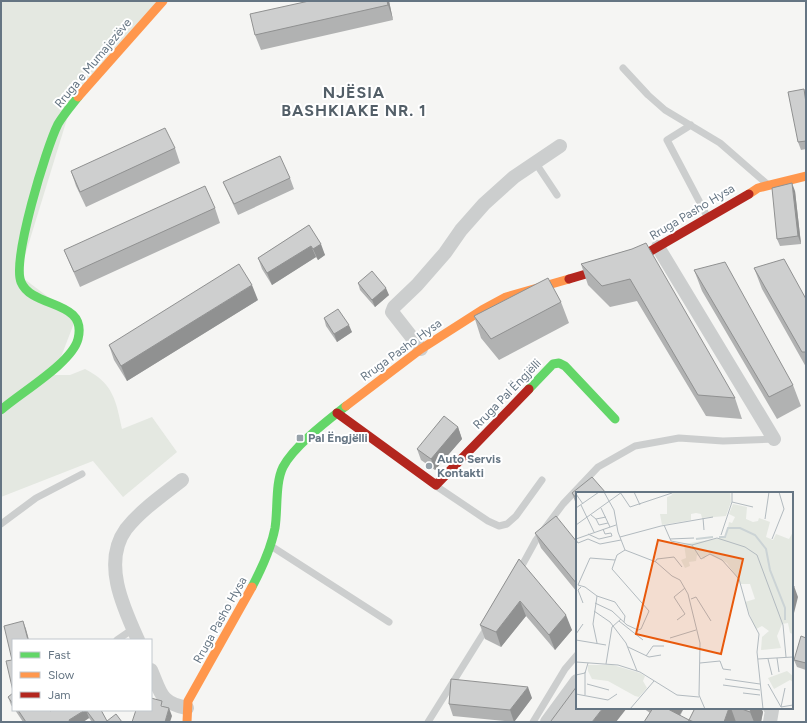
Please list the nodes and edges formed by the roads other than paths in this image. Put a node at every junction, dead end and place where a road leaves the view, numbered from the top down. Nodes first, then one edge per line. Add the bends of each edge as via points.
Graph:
1 (163, 1) edge
2 (623, 68) dead end
3 (691, 125) junction
4 (560, 146) dead end
5 (535, 162) junction
6 (806, 176) edge
7 (767, 184) junction
8 (557, 195) dead end
9 (708, 216) junction
10 (658, 247) junction
11 (420, 349) junction
12 (1, 410) edge
13 (337, 413) junction
14 (615, 419) dead end
15 (774, 439) joint
16 (82, 474) dead end
17 (182, 480) dead end
18 (542, 480) dead end
19 (436, 485) junction
20 (1, 524) edge
21 (271, 546) junction
22 (516, 578) edge
23 (493, 616) edge
24 (389, 622) dead end
25 (135, 634) edge
26 (119, 639) edge
27 (576, 657) edge
28 (152, 672) edge
29 (576, 682) edge
30 (187, 708) junction
31 (771, 709) edge
32 (187, 722) edge
33 (428, 722) edge
34 (533, 722) edge
35 (547, 722) edge
36 (770, 722) edge

1 - 12 street, Rruga e Mumajezëve via 144,19 70,106 52,140 30,214 19,275 27,291 69,310 76,318 79,328 78,339 64,361 13,398
2 - 3 lane via 665,110
3 - 7 lane via 733,153
3 - 9 lane via 668,140
4 - 5 street
5 - 8 lane
5 - 11 street via 484,204 417,285 394,307 392,312 395,317
6 - 7 street, Rruga Pasho Hysa
7 - 9 street, Rruga Pasho Hysa
9 - 10 street, Rruga Pasho Hysa
10 - 11 street, Rruga Pasho Hysa via 637,259 506,297
10 - 15 street
11 - 13 street, Rruga Pasho Hysa
13 - 19 street
13 - 21 street, Rruga Pasho Hysa via 299,447 283,467 276,527
14 - 19 street, Rruga Pal Ëngjëlli via 600,400 565,366 553,364
15 - 22 lane via 723,441 679,438 635,446 598,467 563,504 536,540
16 - 20 lane via 36,498
17 - 25 street via 137,517 119,544 115,561 117,580 121,599
18 - 19 lane via 516,516 507,524 499,526
21 - 24 lane
21 - 30 street, Rruga Pasho Hysa via 260,572 188,701
23 - 33 lane
25 - 26 lane
27 - 34 lane via 565,669
28 - 30 street via 168,702 174,706
29 - 35 street
30 - 32 street, Rruga Pasho Hysa
31 - 36 street

